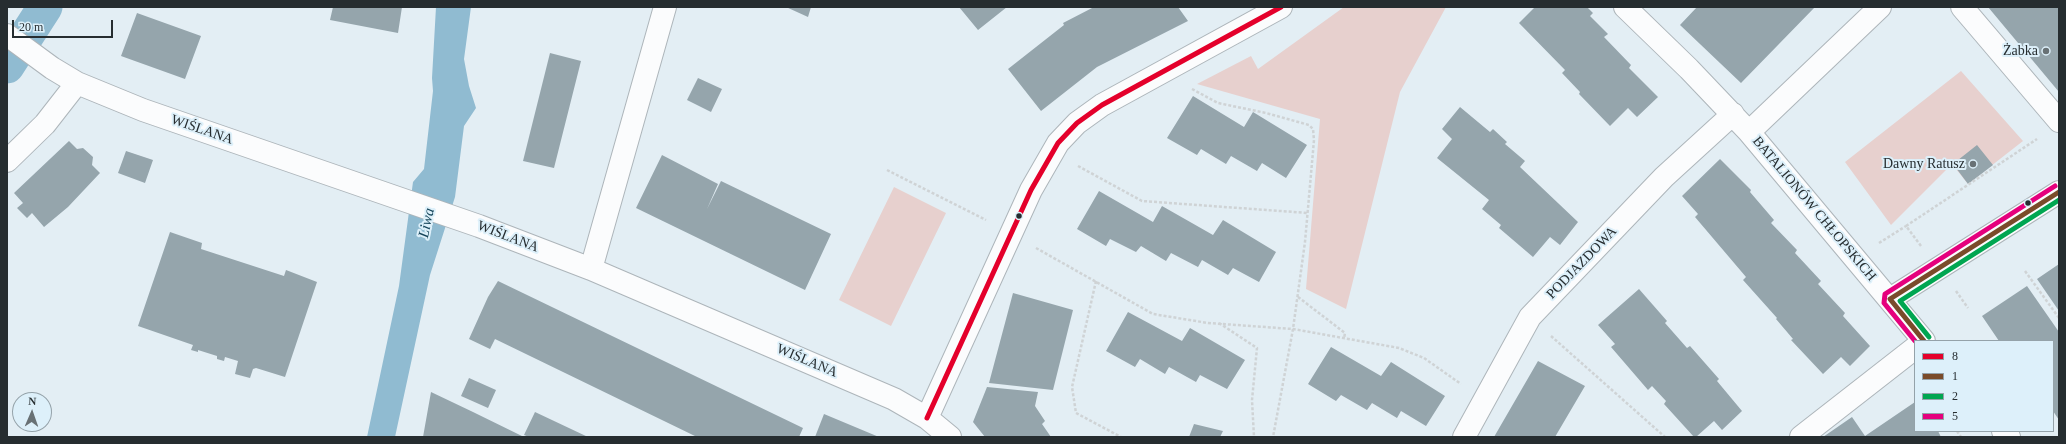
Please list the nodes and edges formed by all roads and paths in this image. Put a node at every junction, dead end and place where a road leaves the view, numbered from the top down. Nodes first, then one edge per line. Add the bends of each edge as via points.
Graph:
1 (665, 7) edge
2 (1281, 7) edge
3 (1625, 7) edge
4 (1880, 7) edge
5 (1962, 7) edge
6 (7, 35) edge
7 (77, 83) junction
8 (1187, 86) dead end
9 (1732, 114) junction
10 (2059, 121) edge
11 (1749, 132) junction
12 (2042, 136) dead end
13 (7, 161) edge
14 (1077, 166) dead end
15 (887, 170) dead end
16 (2059, 192) edge
17 (1308, 213) junction
18 (1011, 233) junction
19 (1938, 268) junction
20 (590, 269) junction
21 (2026, 271) dead end
22 (1096, 281) junction
23 (1298, 297) junction
24 (1890, 300) junction
25 (1968, 308) dead end
26 (1530, 317) junction
27 (2059, 318) edge
28 (1219, 323) junction
29 (1293, 329) junction
30 (1344, 339) junction
31 (1923, 340) edge
32 (1914, 349) edge
33 (1483, 399) junction
34 (927, 418) junction
35 (950, 437) edge
36 (1121, 437) edge
37 (1254, 437) edge
38 (1273, 437) edge
39 (1464, 437) edge
40 (1665, 437) edge
41 (1801, 437) edge

1 - 20 street
2 - 18 street via 1102,105 1077,123 1058,143 1031,190
3 - 9 street, BATALIONÓW CHŁOPSKICH via 1689,68
4 - 11 street
5 - 10 street
6 - 7 street, WIŚLANA
7 - 13 street via 45,124
7 - 20 street, WIŚLANA via 143,110 390,194
8 - 17 path via 1218,103 1266,113 1309,125 1313,129
9 - 11 street, BATALIONÓW CHŁOPSKICH
9 - 26 street, PODJAZDOWA via 1664,177
11 - 24 street, BATALIONÓW CHŁOPSKICH
12 - 19 path via 1906,226
14 - 17 path via 1142,201
15 - 18 path
16 - 19 street
17 - 23 path
18 - 22 path
18 - 34 street
19 - 24 street
19 - 25 path
20 - 34 street, WIŚLANA via 894,398
21 - 27 path
22 - 28 path via 1153,314
22 - 36 path via 1072,387 1076,413
23 - 29 path
23 - 30 path via 1345,332
24 - 31 street, BATALIONÓW CHŁOPSKICH
26 - 33 street, PODJAZDOWA
26 - 40 path
28 - 29 path
28 - 37 path via 1257,348 1252,400
29 - 30 path
29 - 38 path
30 - 33 path via 1399,348 1424,358
32 - 41 street
33 - 39 street, PODJAZDOWA
34 - 35 street, WIŚLANA

